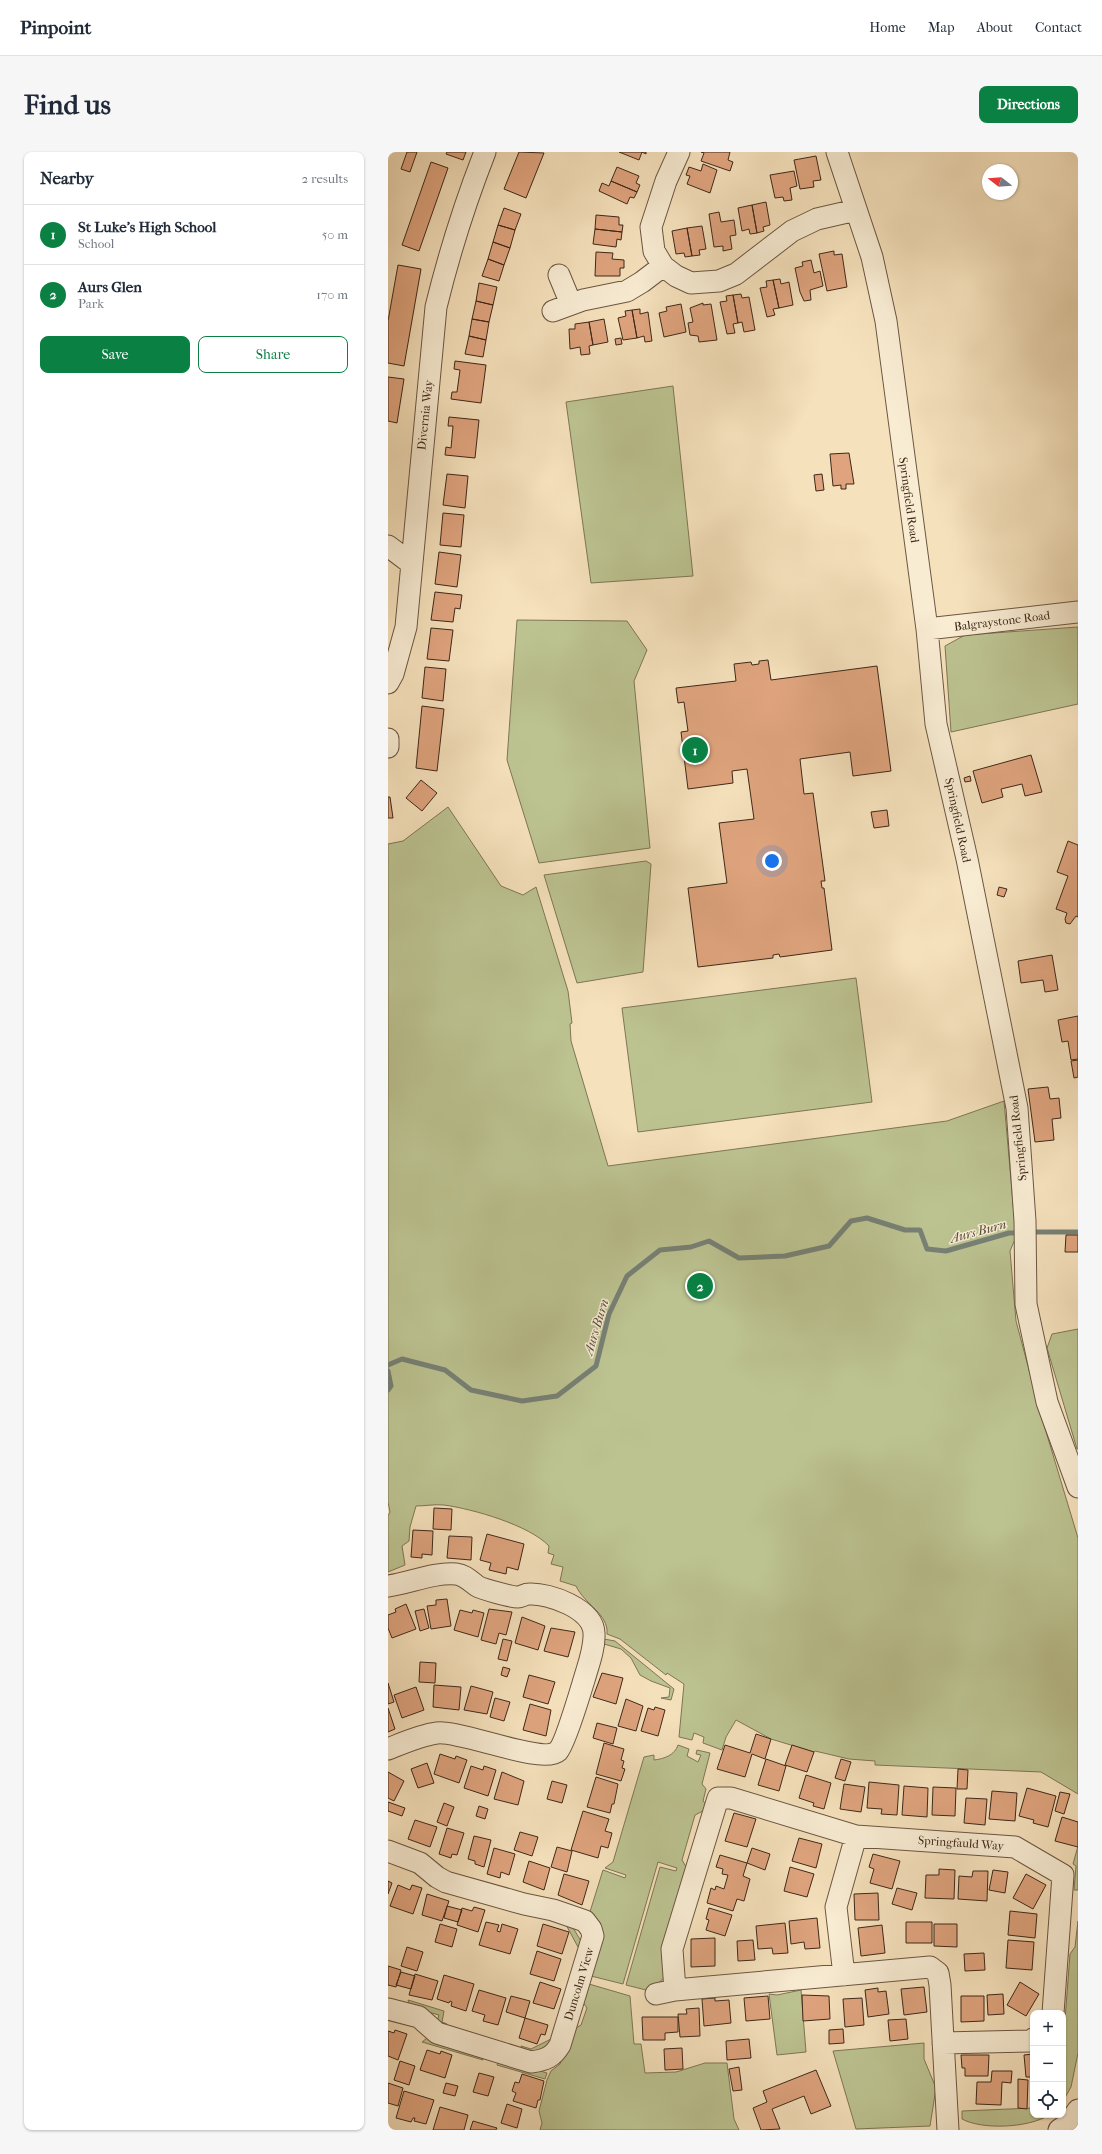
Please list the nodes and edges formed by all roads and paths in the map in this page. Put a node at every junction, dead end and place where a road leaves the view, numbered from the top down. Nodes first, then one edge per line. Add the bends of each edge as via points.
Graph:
1 (485, 152) edge
2 (679, 152) edge
3 (838, 152) edge
4 (856, 210) junction
5 (663, 266) junction
6 (559, 275) dead end
7 (388, 546) edge
8 (412, 564) junction
9 (1078, 612) edge
10 (927, 629) junction
11 (388, 683) edge
12 (388, 739) edge
13 (388, 747) edge
14 (1078, 1487) edge
15 (388, 1586) edge
16 (388, 1749) edge
17 (856, 1836) junction
18 (388, 1851) edge
19 (844, 1975) junction
20 (388, 2008) edge
21 (1054, 2010) edge
22 (1030, 2041) edge
23 (944, 2044) junction
24 (1078, 2110) edge
25 (1063, 2129) edge
26 (948, 2130) edge

1 - 8 street, Divernia Way via 446,265 436,307
2 - 5 street via 651,226 654,251
3 - 4 street, Springfield Road
4 - 5 street via 817,219 792,231 736,274 719,281 692,283 676,276
4 - 10 street, Springfield Road via 872,257 886,321
5 - 6 street via 627,291 562,308
7 - 8 street
8 - 11 street, Divernia Way via 406,627 393,674
9 - 10 street, Balgraystone Road
10 - 14 street, Springfield Road via 936,724 967,859 1017,1108 1025,1221 1026,1304 1047,1402
12 - 13 street
15 - 16 street via 457,1574 466,1577 478,1587 517,1597 530,1594 567,1603 584,1613 594,1632 579,1698 564,1741 557,1752 548,1755 437,1733
17 - 19 street via 836,1906
17 - 19 street, Springfauld Way via 731,1798 718,1798 672,1949 666,1992
17 - 21 street, Springfauld Way via 1015,1847 1063,1875
18 - 20 street, Duncolm View via 420,1863 446,1882 585,1921 593,1936 560,2045 553,2056 541,2061 531,2062 437,2033 419,2017
19 - 23 street, Springfauld Way via 930,1967 938,1974
22 - 23 street
23 - 26 street, Springfauld Way
24 - 25 street

